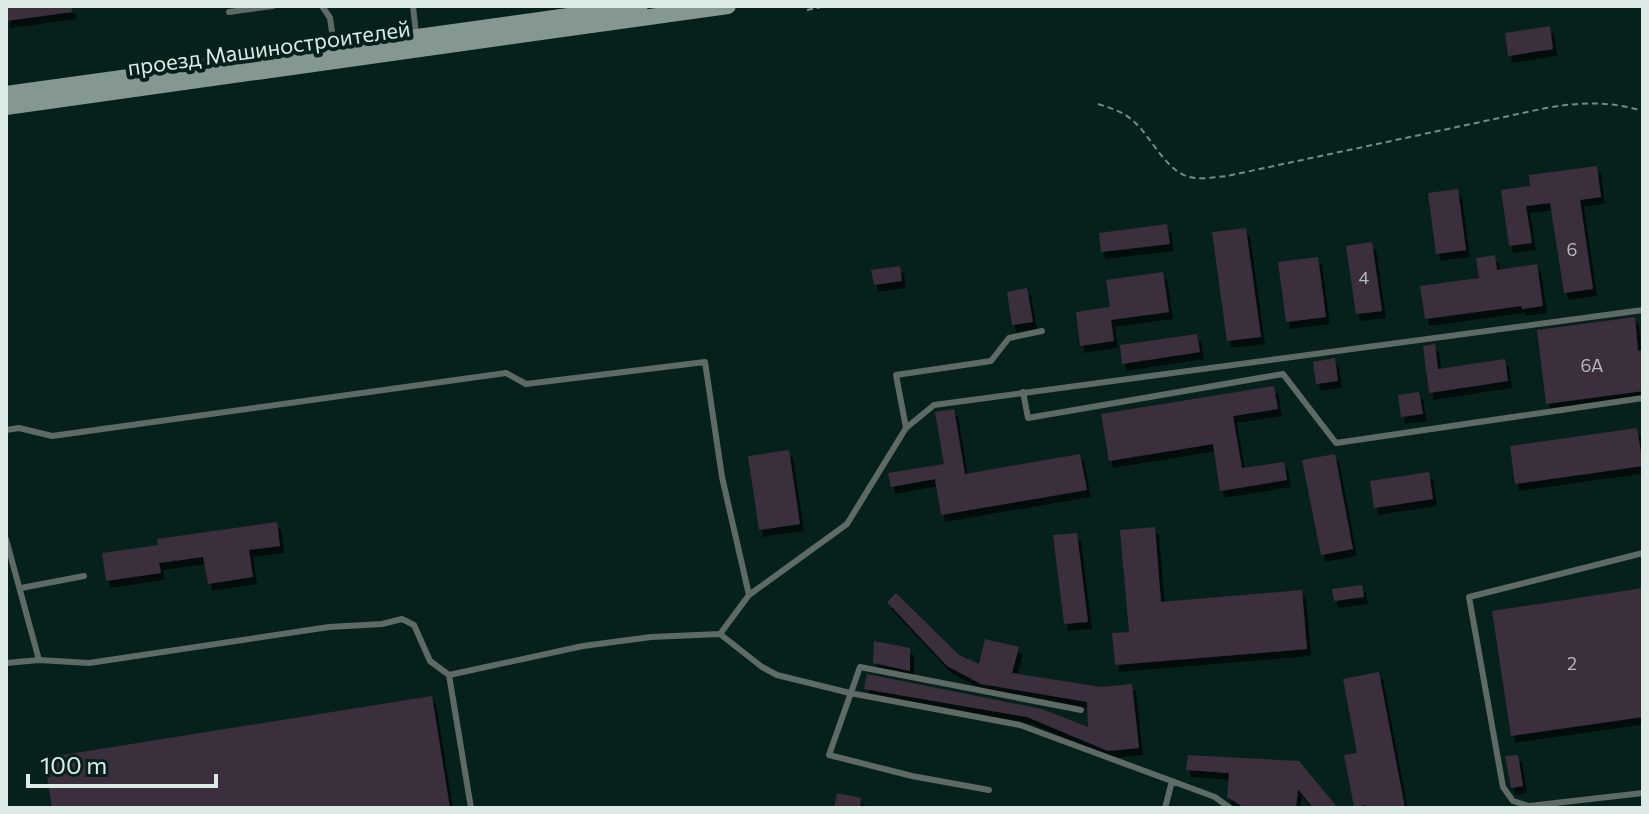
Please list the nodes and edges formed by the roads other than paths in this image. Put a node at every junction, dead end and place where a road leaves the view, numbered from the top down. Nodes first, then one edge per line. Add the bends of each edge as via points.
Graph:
1 (273, 6) edge
2 (322, 6) edge
3 (413, 6) edge
4 (640, 6) edge
5 (728, 6) edge
6 (229, 12) dead end
7 (417, 44) junction
8 (335, 49) junction
9 (6, 94) edge
10 (6, 107) edge
11 (1643, 310) edge
12 (1042, 331) dead end
13 (1023, 392) junction
14 (1643, 398) edge
15 (906, 428) junction
16 (6, 430) edge
17 (6, 539) edge
18 (1643, 553) edge
19 (84, 576) dead end
20 (21, 588) junction
21 (749, 595) junction
22 (720, 634) junction
23 (39, 660) junction
24 (6, 663) edge
25 (449, 675) junction
26 (850, 693) junction
27 (1081, 710) dead end
28 (1172, 781) junction
29 (989, 790) dead end
30 (1643, 793) edge
31 (471, 808) edge
32 (1165, 808) edge
33 (1230, 808) edge

1 - 6 lane
2 - 8 lane via 330,18
3 - 7 lane
4 - 7 main road, проезд Машиностроителей
5 - 7 main road, проезд Машиностроителей
7 - 8 main road, проезд Машиностроителей
7 - 10 main road, проезд Машиностроителей
8 - 9 main road, проезд Машиностроителей
11 - 13 lane
12 - 15 lane via 1009,338 991,361 896,375
13 - 14 lane via 1028,418 1283,374 1336,443
13 - 15 lane via 934,405
15 - 21 lane via 847,524
16 - 21 lane via 52,436 506,373 526,384 705,362 722,477
17 - 20 lane
18 - 30 lane via 1469,597 1503,787 1513,801 1529,806
19 - 20 lane
20 - 23 lane
21 - 22 lane
22 - 25 lane via 583,646
22 - 26 lane via 777,675
23 - 24 lane
23 - 25 lane via 89,663 402,619 414,625 430,661
25 - 31 lane
26 - 27 lane via 860,667
26 - 28 lane via 1020,725
26 - 29 lane via 829,755
28 - 32 lane
28 - 33 lane

